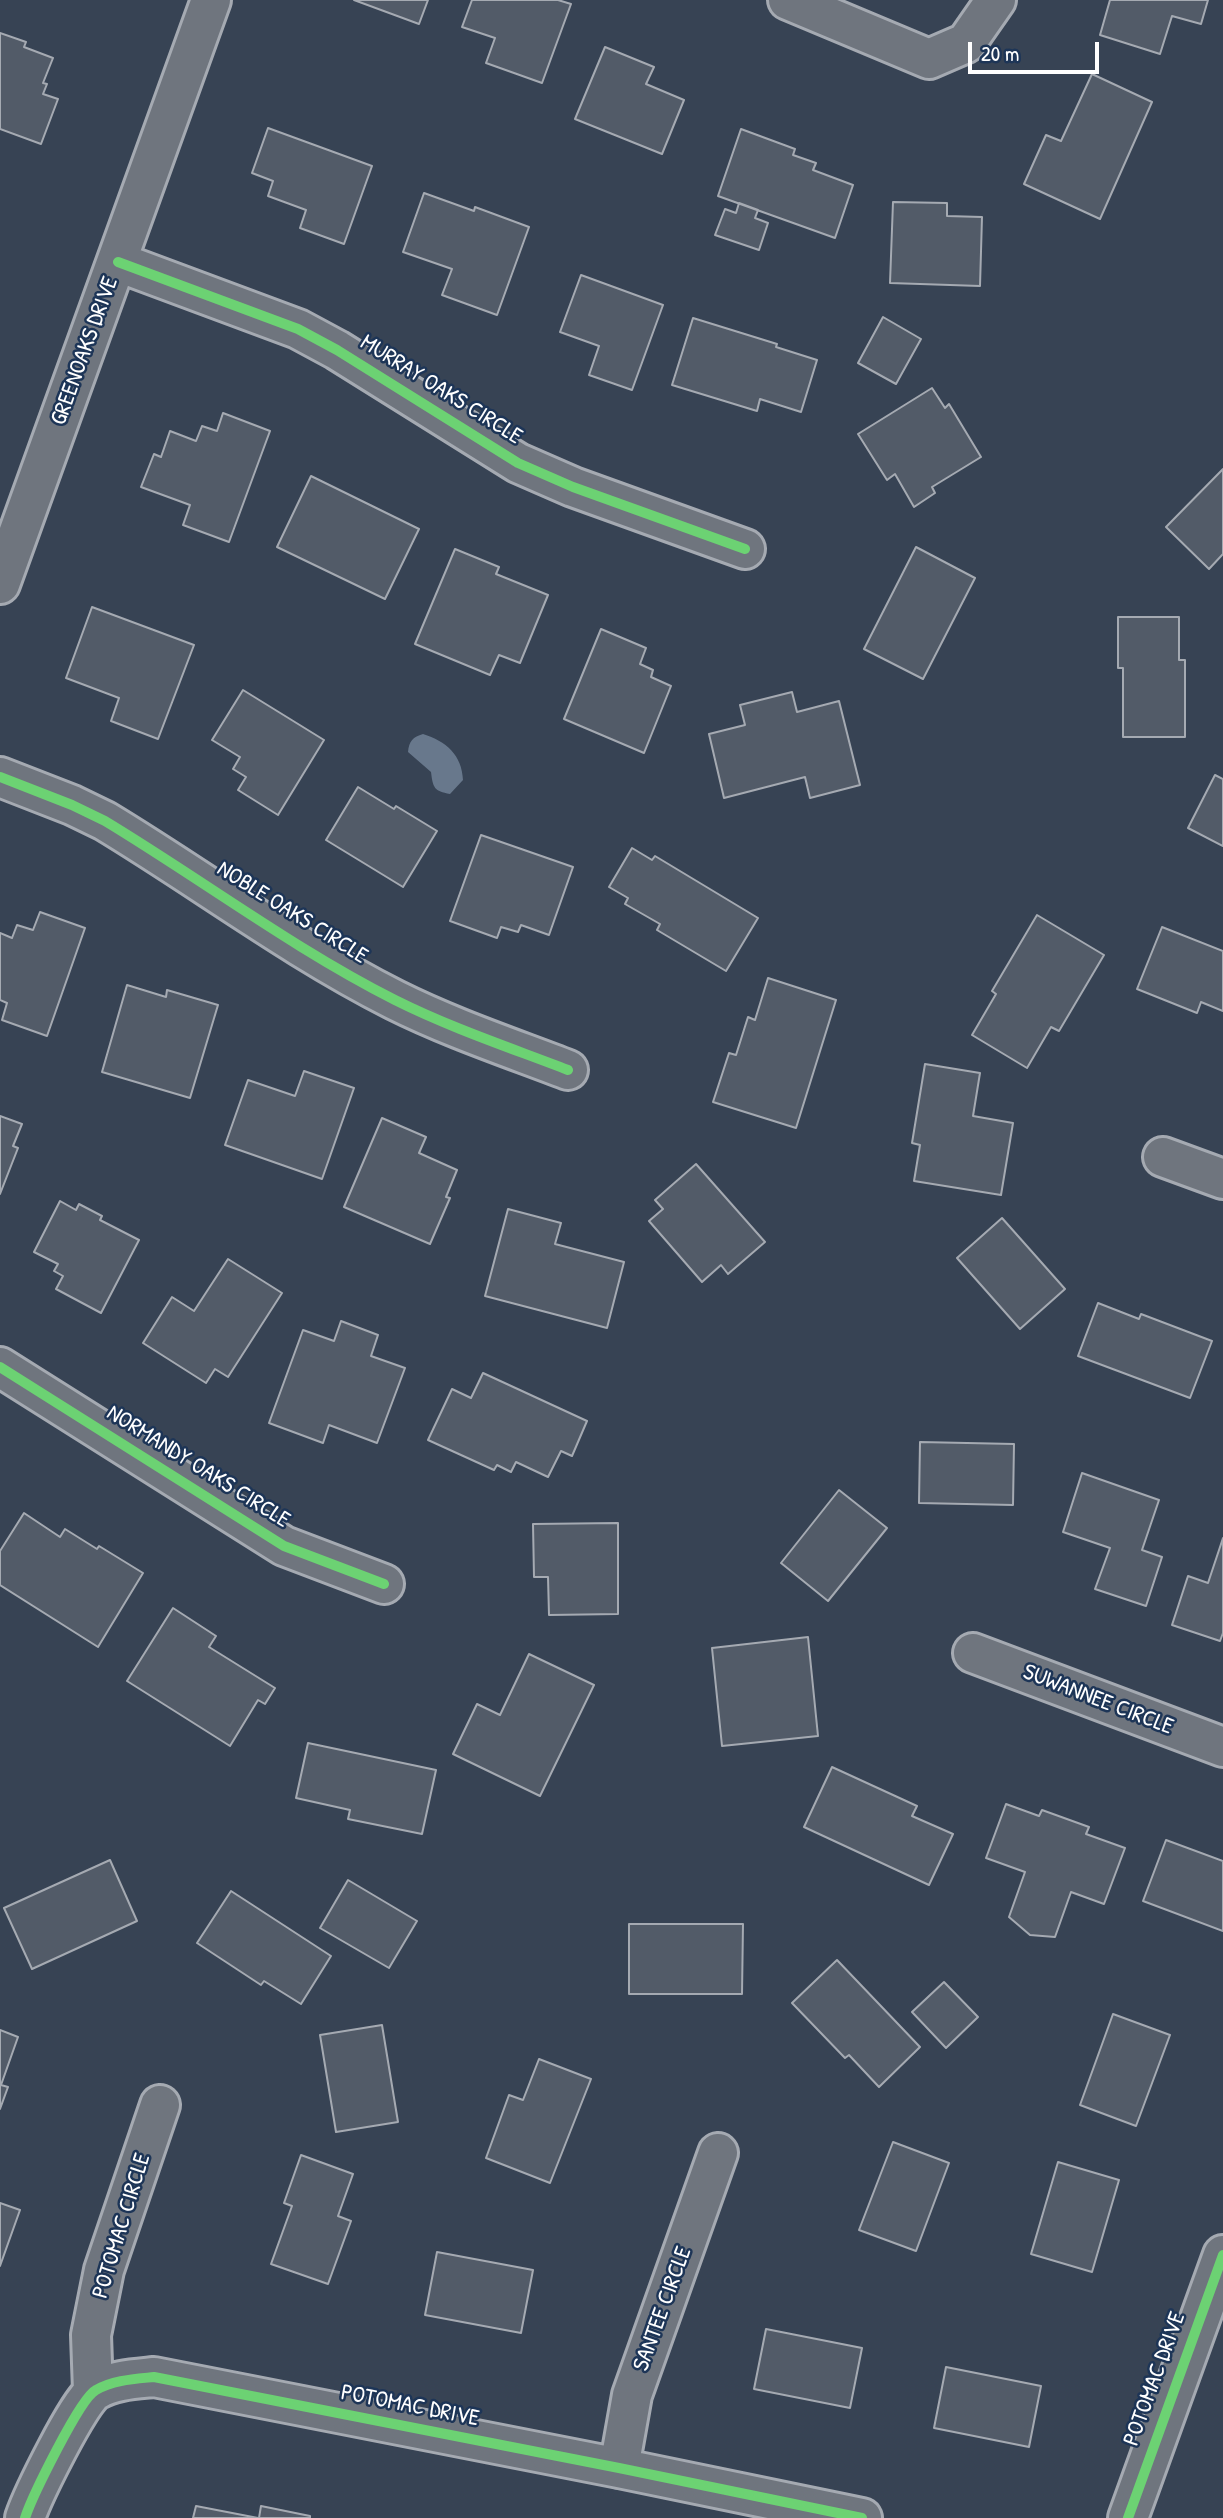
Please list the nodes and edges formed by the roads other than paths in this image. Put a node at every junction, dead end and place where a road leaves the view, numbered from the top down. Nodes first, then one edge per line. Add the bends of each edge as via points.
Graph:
1 (211, 0) edge
2 (788, 0) edge
3 (996, 0) edge
4 (118, 262) junction
5 (745, 549) dead end
6 (0, 584) edge
7 (0, 778) edge
8 (568, 1070) dead end
9 (1163, 1157) dead end
10 (1223, 1179) edge
11 (0, 1367) edge
12 (384, 1584) dead end
13 (973, 1653) dead end
14 (1223, 1747) edge
15 (160, 2105) dead end
16 (718, 2153) dead end
17 (1223, 2255) edge
18 (93, 2391) junction
19 (619, 2468) junction
20 (25, 2518) edge
21 (862, 2518) edge
22 (1128, 2518) edge

1 - 4 street, GREENOAKS DRIVE
2 - 3 street via 929,59 966,43
4 - 5 street, MURRAY OAKS CIRCLE via 298,329 529,468
4 - 6 street, GREENOAKS DRIVE
7 - 8 street, NOBLE OAKS CIRCLE via 105,821 396,1000
9 - 10 street
11 - 12 street, NORMANDY OAKS CIRCLE via 284,1546
13 - 14 street, SUWANNEE CIRCLE
15 - 18 street, POTOMAC CIRCLE via 104,2270 91,2335
16 - 19 street, SANTEE CIRCLE via 632,2395
17 - 22 street, POTOMAC DRIVE
18 - 19 street, POTOMAC DRIVE via 154,2377
18 - 20 street via 57,2448
19 - 21 street, POTOMAC DRIVE

